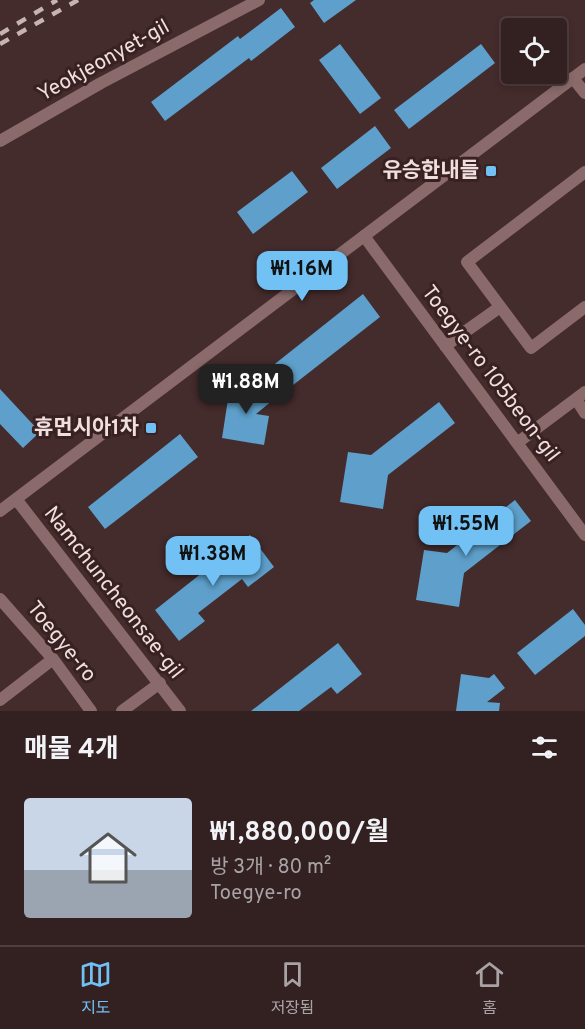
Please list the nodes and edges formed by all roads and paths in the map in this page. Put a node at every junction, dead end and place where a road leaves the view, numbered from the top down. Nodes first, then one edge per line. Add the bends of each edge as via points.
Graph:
1 (259, 0) edge
2 (585, 69) edge
3 (573, 78) junction
4 (585, 93) edge
5 (0, 141) edge
6 (585, 172) edge
7 (364, 236) junction
8 (500, 307) junction
9 (585, 307) edge
10 (445, 346) junction
11 (580, 396) edge
12 (585, 412) edge
13 (518, 443) junction
14 (16, 499) junction
15 (0, 512) edge
16 (585, 535) edge
17 (0, 599) edge
18 (53, 659) junction
19 (160, 683) junction
20 (0, 700) edge
21 (91, 711) edge
22 (122, 711) edge
23 (180, 711) edge

1 - 5 street, Yeokjeonyet-gil
2 - 3 street
3 - 4 street
3 - 7 street
6 - 8 street via 467,262
7 - 10 street, Toegye-ro 105beon-gil
7 - 14 street
8 - 9 street via 531,348
8 - 10 street
10 - 13 street, Toegye-ro 105beon-gil
11 - 12 street
11 - 13 street
13 - 16 street, Toegye-ro 105beon-gil
14 - 15 street
14 - 19 street, Namchuncheonsae-gil
17 - 18 street, Toegye-ro
18 - 20 street
18 - 21 street, Toegye-ro
19 - 22 street
19 - 23 street, Namchuncheonsae-gil

